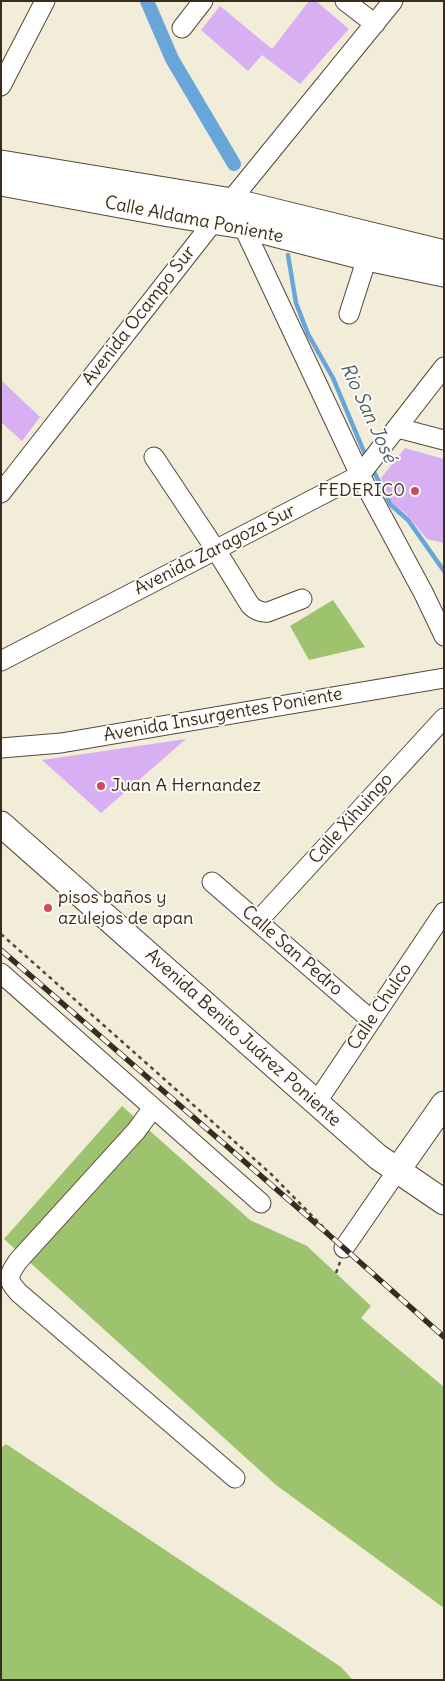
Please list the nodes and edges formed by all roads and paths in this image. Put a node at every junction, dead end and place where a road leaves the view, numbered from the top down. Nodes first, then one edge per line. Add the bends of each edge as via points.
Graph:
1 (45, 1) edge
2 (203, 1) edge
3 (345, 1) edge
4 (393, 1) edge
5 (374, 24) junction
6 (182, 28) dead end
7 (1, 86) edge
8 (1, 163) edge
9 (1, 183) edge
10 (232, 201) junction
11 (214, 220) junction
12 (243, 226) junction
13 (444, 253) edge
14 (367, 258) junction
15 (444, 274) edge
16 (349, 314) dead end
17 (444, 367) edge
18 (398, 428) junction
19 (444, 440) edge
20 (154, 457) dead end
21 (363, 471) junction
22 (1, 493) edge
23 (216, 550) junction
24 (302, 599) dead end
25 (444, 636) edge
26 (1, 661) edge
27 (444, 678) edge
28 (444, 718) edge
29 (1, 748) edge
30 (1, 824) edge
31 (212, 882) dead end
32 (444, 912) edge
33 (258, 921) junction
34 (1, 934) edge
35 (1, 973) edge
36 (371, 1020) junction
37 (316, 1103) junction
38 (444, 1104) edge
39 (153, 1108) junction
40 (397, 1171) junction
41 (444, 1202) edge
42 (261, 1203) dead end
43 (344, 1248) joint
44 (235, 1478) dead end

1 - 7 street
2 - 6 street
3 - 5 street
4 - 5 street, Avenida Ocampo Sur
5 - 10 street, Avenida Ocampo Sur
8 - 10 main road, Calle Aldama Poniente
9 - 11 main road, Calle Aldama Poniente
10 - 11 street, Avenida Ocampo Sur
10 - 13 main road, Calle Aldama Poniente
11 - 12 main road, Calle Aldama Poniente
11 - 22 street, Avenida Ocampo Sur
12 - 14 main road, Calle Aldama Poniente
12 - 21 street
14 - 15 main road, Calle Aldama Poniente
14 - 16 street
17 - 18 street, Avenida Zaragoza Sur
18 - 19 street
18 - 21 street, Avenida Zaragoza Sur
20 - 23 street
21 - 23 street, Avenida Zaragoza Sur
21 - 25 street
23 - 24 street via 255,609 268,612
23 - 26 street, Avenida Zaragoza Sur
27 - 29 street, Avenida Insurgentes Poniente via 61,743
28 - 33 street, Calle Xihuingo
30 - 37 main road, Avenida Benito Juárez Poniente
31 - 33 street, Calle San Pedro
32 - 36 street, Calle Chulco
33 - 36 street, Calle San Pedro
34 - 43 path via 271,1174
35 - 39 street
36 - 37 street, Calle Chulco
37 - 40 main road, Avenida Benito Juárez Poniente
38 - 40 main road
39 - 42 street
39 - 44 street via 25,1254 11,1272 10,1282 19,1294
40 - 41 main road, Avenida Benito Juárez Poniente
40 - 43 street

